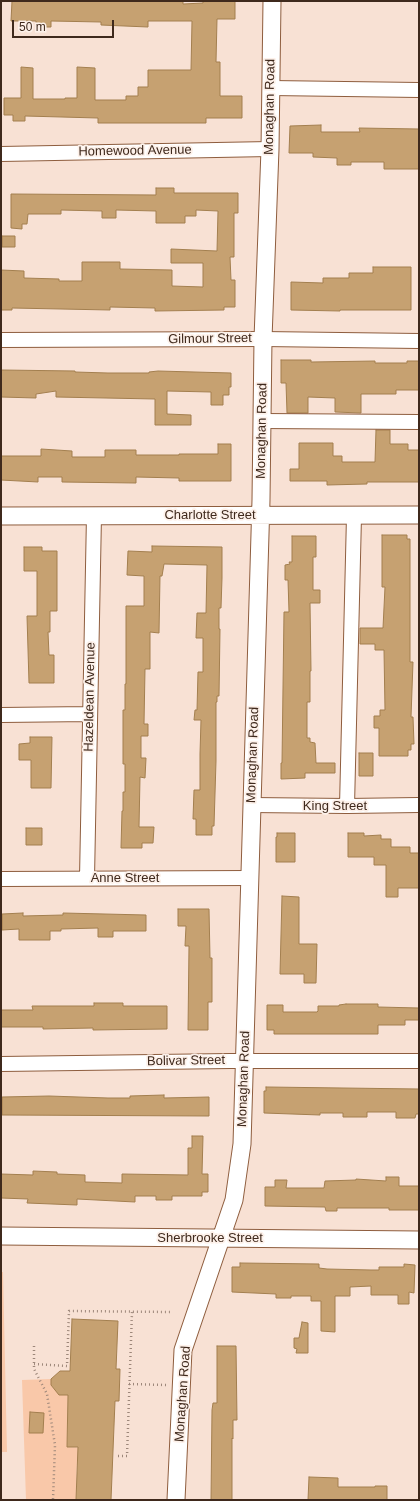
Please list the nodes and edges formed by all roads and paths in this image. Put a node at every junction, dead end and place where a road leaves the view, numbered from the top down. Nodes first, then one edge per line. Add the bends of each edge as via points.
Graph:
1 (272, 1) edge
2 (271, 88) junction
3 (419, 90) edge
4 (270, 150) junction
5 (1, 154) edge
6 (263, 339) junction
7 (1, 340) edge
8 (419, 341) edge
9 (262, 421) junction
10 (419, 422) edge
11 (94, 515) junction
12 (260, 515) junction
13 (419, 515) edge
14 (1, 516) edge
15 (354, 516) junction
16 (90, 714) junction
17 (1, 715) edge
18 (251, 805) junction
19 (419, 805) edge
20 (347, 806) junction
21 (87, 878) junction
22 (250, 878) junction
23 (1, 879) edge
24 (244, 1061) junction
25 (419, 1061) edge
26 (1, 1064) edge
27 (1, 1236) edge
28 (221, 1239) junction
29 (419, 1240) edge
30 (132, 1312) junction
31 (170, 1312) dead end
32 (34, 1346) dead end
33 (34, 1364) junction
34 (129, 1384) junction
35 (167, 1385) dead end
36 (118, 1456) dead end
37 (52, 1500) edge
38 (176, 1500) edge

1 - 2 main road, Monaghan Road
2 - 3 street
2 - 4 main road, Monaghan Road
4 - 5 street, Homewood Avenue
4 - 6 main road, Monaghan Road
6 - 7 street, Gilmour Street
6 - 8 street, Gilmour Street
6 - 9 main road, Monaghan Road
9 - 10 street
9 - 12 main road, Monaghan Road
11 - 12 main road, Charlotte Street
11 - 14 main road, Charlotte Street
11 - 16 street, Hazeldean Avenue
12 - 15 main road, Charlotte Street
12 - 18 main road, Monaghan Road
13 - 15 main road, Charlotte Street
15 - 20 street
16 - 17 street
16 - 21 street, Hazeldean Avenue
18 - 20 street, King Street
18 - 22 main road, Monaghan Road
19 - 20 street, King Street
21 - 22 street, Anne Street
21 - 23 street, Anne Street
22 - 24 main road, Monaghan Road
24 - 25 street, Bolivar Street
24 - 26 street, Bolivar Street
24 - 28 main road, Monaghan Road via 242,1144 234,1200
27 - 28 main road, Sherbrooke Street
28 - 29 main road, Sherbrooke Street
28 - 38 main road, Monaghan Road via 183,1350
30 - 31 path
30 - 33 path via 69,1311 67,1366
30 - 34 path
32 - 33 path
33 - 37 path via 47,1394 54,1445
34 - 35 path
34 - 36 path via 127,1456

